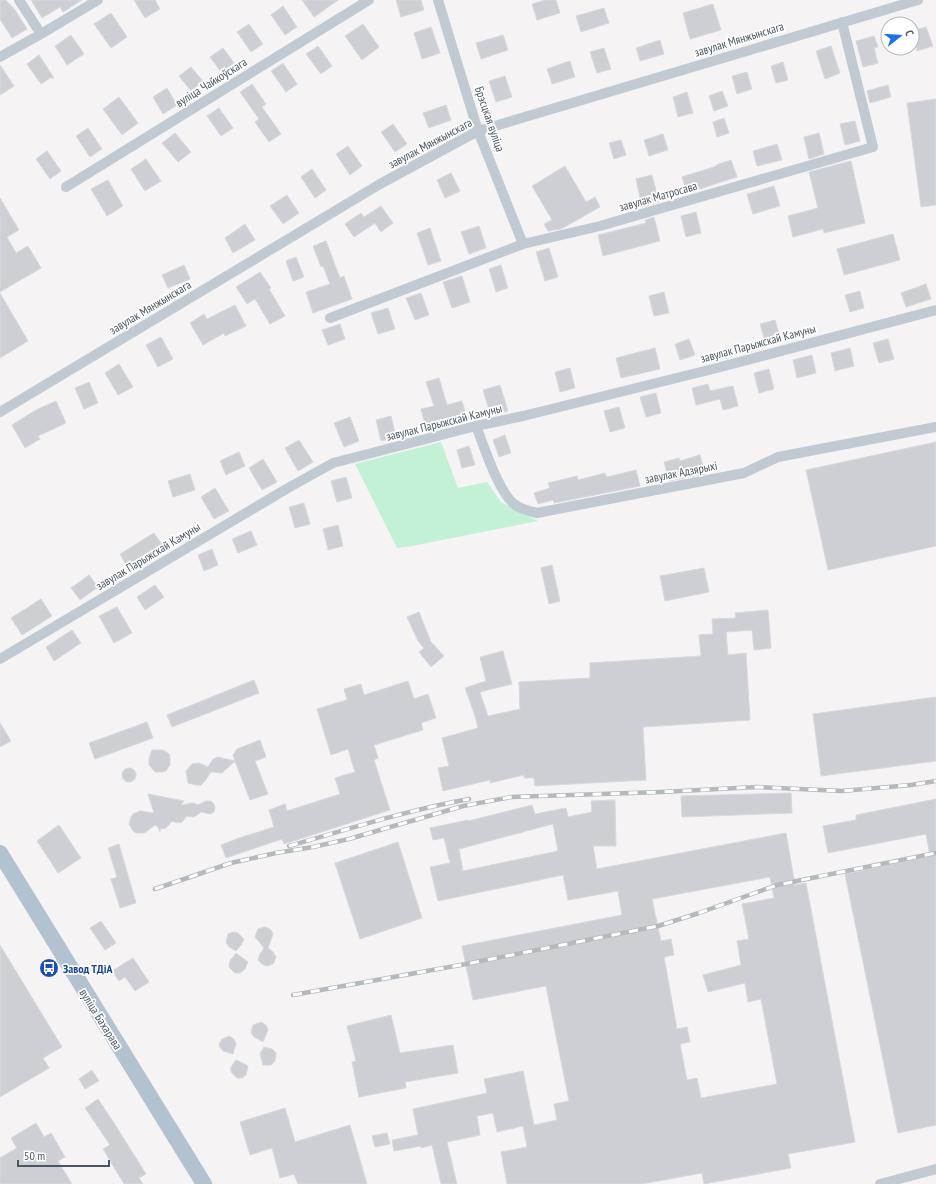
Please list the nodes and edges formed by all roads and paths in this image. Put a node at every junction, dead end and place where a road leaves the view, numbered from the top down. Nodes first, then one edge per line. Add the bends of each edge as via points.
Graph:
1 (19, 0) edge
2 (98, 0) edge
3 (369, 0) edge
4 (438, 0) edge
5 (918, 0) edge
6 (842, 22) junction
7 (41, 34) junction
8 (0, 57) edge
9 (478, 131) junction
10 (66, 187) dead end
11 (523, 244) junction
12 (936, 310) edge
13 (330, 318) dead end
14 (0, 412) edge
15 (476, 426) junction
16 (936, 427) edge
17 (0, 659) edge
18 (0, 852) edge
19 (936, 1169) edge
20 (204, 1184) edge
21 (880, 1184) edge

1 - 7 street
2 - 7 street
3 - 10 street, вуліца Чайкоўскага
4 - 9 street, Брэсцкая вуліца
5 - 6 street, завулак Мянжынскага
6 - 9 street, завулак Мянжынскага
6 - 11 street, завулак Матросава via 873,147 600,226
7 - 8 street
9 - 11 street, Брэсцкая вуліца
9 - 14 street, завулак Мянжынскага via 380,184
11 - 13 street, завулак Матросава
12 - 15 street, завулак Парыжскай Камуны via 713,369
15 - 16 street, завулак Адзярыхі via 506,495 523,510 537,513 744,473 778,457
15 - 17 street, завулак Парыжскай Камуны via 333,463
18 - 20 main road, вуліца Бахарава
19 - 21 street

